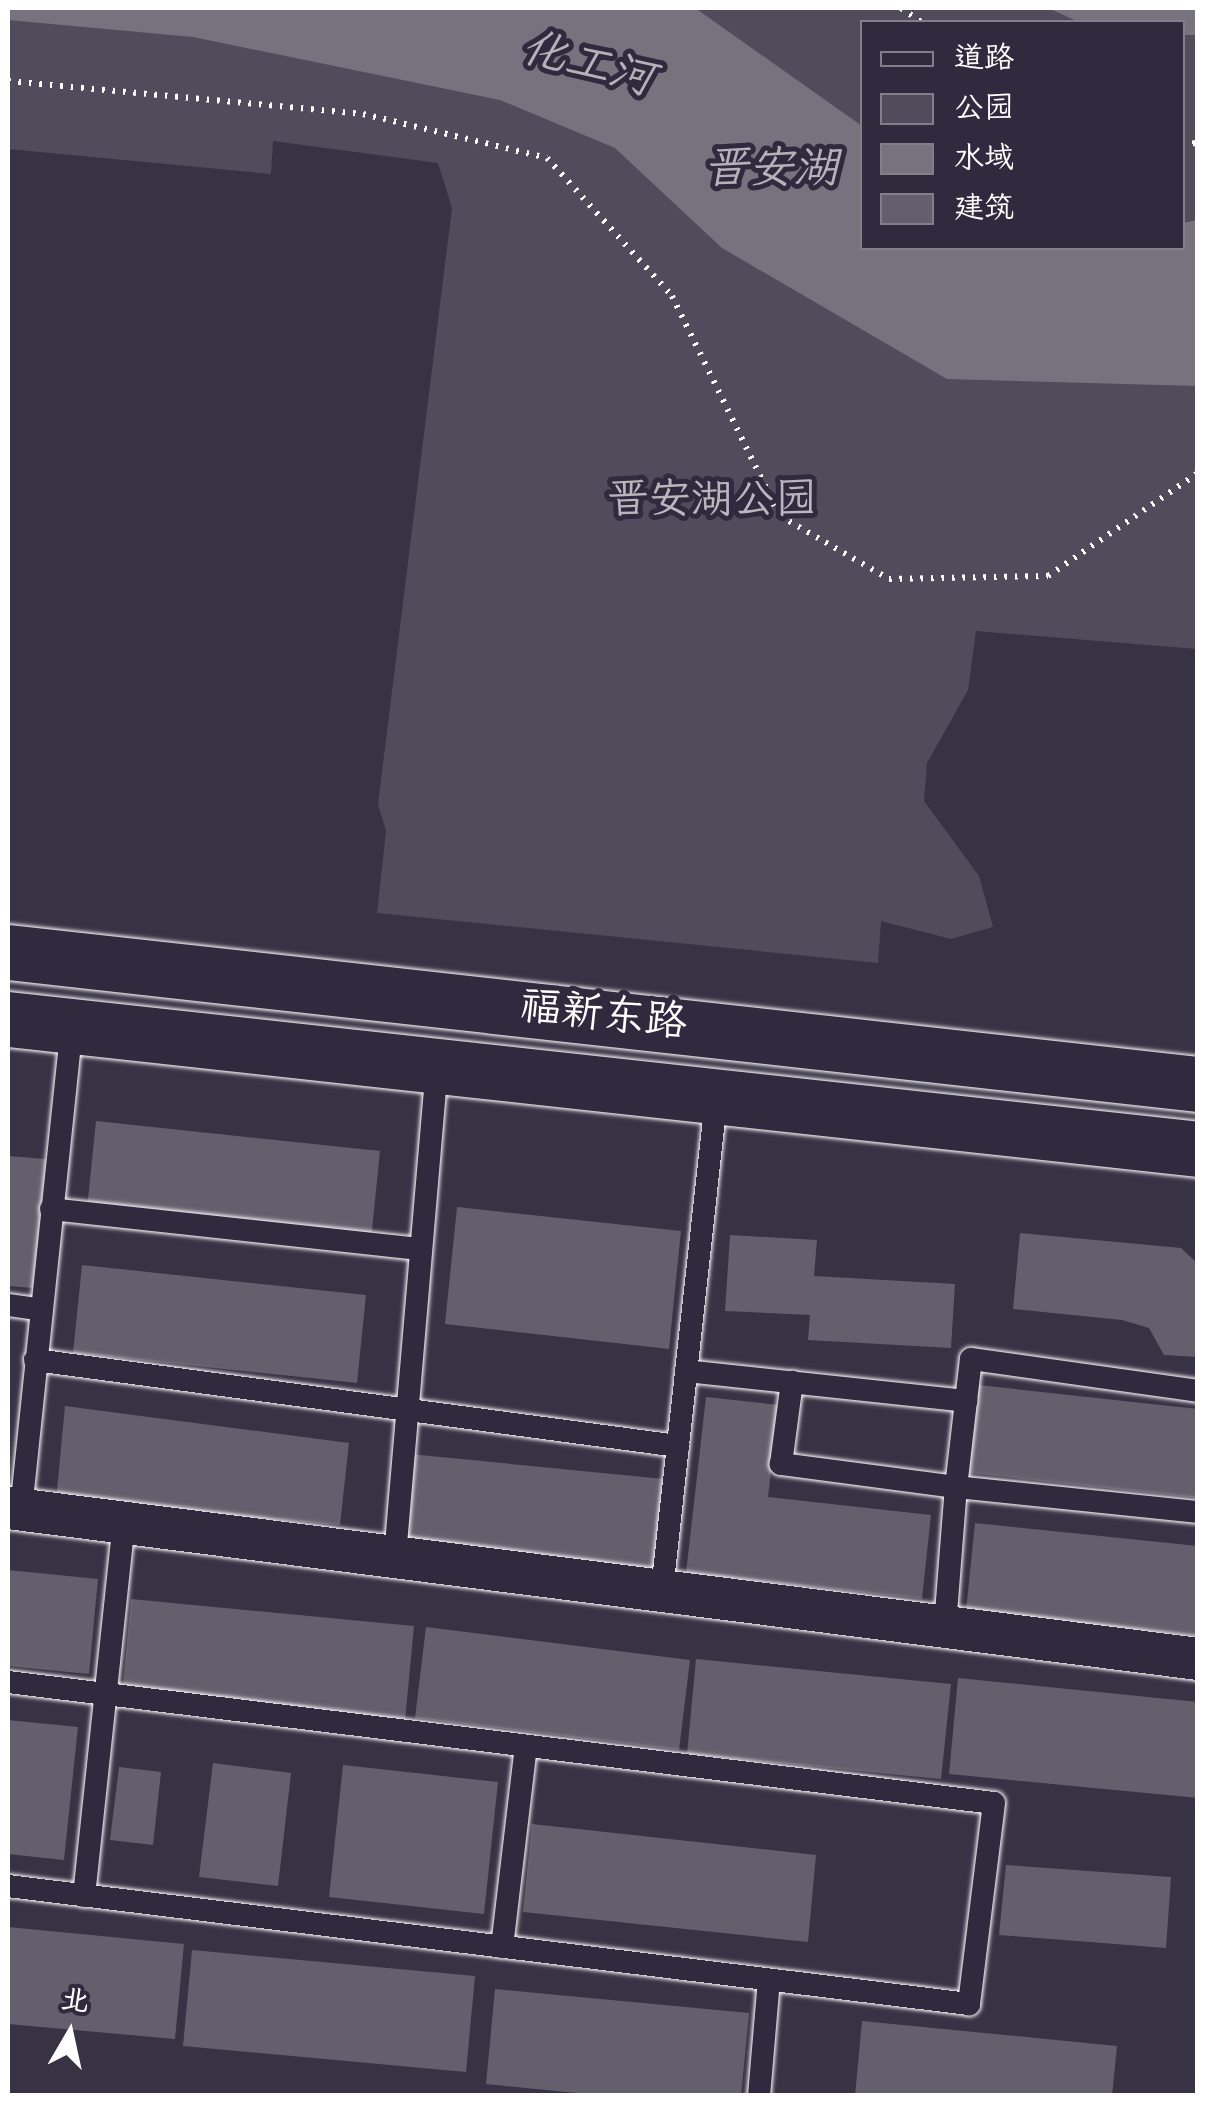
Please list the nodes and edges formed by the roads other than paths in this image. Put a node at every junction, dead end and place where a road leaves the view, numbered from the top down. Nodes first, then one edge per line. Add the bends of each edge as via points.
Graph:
1 (8, 952) edge
2 (8, 1019) edge
3 (72, 1027) junction
4 (437, 1070) junction
5 (1198, 1084) edge
6 (716, 1100) junction
7 (1198, 1149) edge
8 (51, 1209) junction
9 (420, 1249) junction
10 (8, 1305) edge
11 (42, 1310) junction
12 (35, 1360) junction
13 (686, 1370) junction
14 (792, 1382) junction
15 (1198, 1390) edge
16 (966, 1401) junction
17 (407, 1409) junction
18 (678, 1446) junction
19 (956, 1488) junction
20 (14, 1509) edge
21 (1198, 1512) edge
22 (124, 1523) junction
23 (395, 1556) junction
24 (662, 1590) junction
25 (946, 1626) junction
26 (1198, 1659) edge
27 (8, 1682) edge
28 (108, 1695) junction
29 (526, 1746) junction
30 (8, 1886) edge
31 (84, 1896) junction
32 (502, 1947) junction
33 (769, 1980) junction
34 (759, 2096) edge

1 - 5 main road, 福新东路
2 - 3 main road, 福新东路
3 - 4 main road, 福新东路
3 - 8 lane
4 - 6 main road, 福新东路
4 - 9 lane
6 - 7 main road, 福新东路
6 - 13 lane
8 - 9 lane
8 - 11 lane
9 - 17 lane
10 - 11 lane
11 - 12 lane
12 - 17 lane
12 - 20 lane
13 - 14 lane
13 - 18 lane
14 - 16 lane
14 - 19 lane via 781,1464
15 - 16 lane via 971,1359
16 - 19 lane
17 - 18 lane
17 - 23 lane
18 - 24 lane
19 - 21 lane
19 - 25 lane
20 - 22 street
22 - 23 street
22 - 28 lane
23 - 24 street
24 - 25 street
25 - 26 street
27 - 28 lane
28 - 29 lane
28 - 31 lane
29 - 32 lane
29 - 33 lane via 994,1804 969,2004
30 - 31 lane
31 - 32 lane
32 - 33 lane
33 - 34 lane

